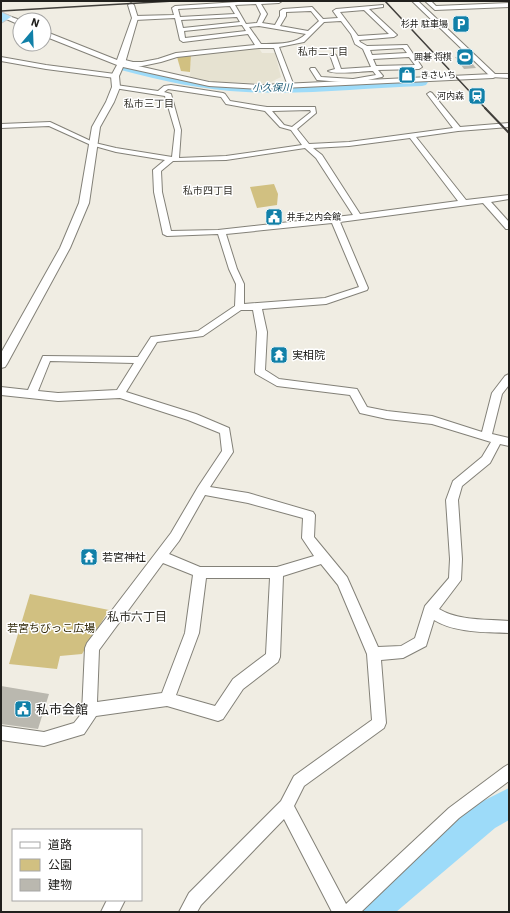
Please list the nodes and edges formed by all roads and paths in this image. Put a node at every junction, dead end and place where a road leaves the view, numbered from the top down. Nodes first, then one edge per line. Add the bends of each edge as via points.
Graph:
1 (278, 1) edge
2 (415, 1) edge
3 (428, 1) edge
4 (447, 1) edge
5 (258, 2) junction
6 (232, 4) junction
7 (132, 5) dead end
8 (509, 5) edge
9 (380, 6) dead end
10 (451, 6) junction
11 (365, 8) junction
12 (238, 15) junction
13 (135, 18) junction
14 (178, 18) junction
15 (341, 19) junction
16 (322, 21) junction
17 (260, 24) junction
18 (243, 25) junction
19 (277, 27) junction
20 (180, 30) junction
21 (249, 32) junction
22 (308, 33) junction
23 (52, 35) edge
24 (357, 38) junction
25 (259, 46) junction
26 (276, 46) junction
27 (366, 48) junction
28 (333, 54) dead end
29 (411, 55) junction
30 (370, 57) junction
31 (1, 59) edge
32 (121, 63) junction
33 (375, 69) junction
34 (316, 71) dead end
35 (339, 71) junction
36 (331, 72) dead end
37 (508, 75) edge
38 (115, 76) junction
39 (493, 76) junction
40 (354, 81) junction
41 (291, 86) junction
42 (116, 87) junction
43 (160, 92) junction
44 (430, 94) dead end
45 (267, 109) junction
46 (509, 125) edge
47 (1, 126) edge
48 (293, 129) junction
49 (458, 129) junction
50 (412, 136) junction
51 (93, 144) junction
52 (307, 146) junction
53 (173, 159) junction
54 (509, 197) edge
55 (485, 200) junction
56 (464, 202) junction
57 (358, 217) junction
58 (335, 220) junction
59 (509, 227) edge
60 (221, 232) junction
61 (239, 307) junction
62 (257, 307) junction
63 (141, 360) junction
64 (1, 364) edge
65 (509, 378) edge
66 (1, 391) edge
67 (32, 394) junction
68 (120, 394) junction
69 (486, 437) junction
70 (503, 440) edge
71 (202, 490) junction
72 (160, 556) junction
73 (322, 558) junction
74 (200, 572) junction
75 (277, 573) junction
76 (430, 610) junction
77 (509, 627) edge
78 (374, 654) junction
79 (167, 699) junction
80 (89, 710) junction
81 (1, 733) edge
82 (509, 772) edge
83 (286, 806) junction
84 (116, 901) edge
85 (109, 912) edge
86 (187, 912) edge
87 (341, 912) edge
88 (349, 912) edge

1 - 5 street
2 - 39 street
3 - 10 street via 436,8
4 - 10 street
5 - 6 street
5 - 17 street via 264,14
6 - 12 street
6 - 14 street via 175,8
7 - 13 street
8 - 10 street
9 - 11 street
11 - 15 street via 336,11
11 - 24 street via 394,36
12 - 14 street
12 - 18 street
13 - 14 street
13 - 32 street
14 - 20 street
15 - 16 street
15 - 24 street
16 - 19 street via 312,8 283,11
16 - 22 street
17 - 18 street
17 - 19 street
18 - 20 street
18 - 21 street
19 - 22 street
20 - 21 street via 183,40
21 - 25 street
22 - 26 street via 302,41
23 - 32 street
24 - 27 street via 358,43
25 - 26 street
25 - 32 street via 176,55 142,64
26 - 41 street
27 - 29 street via 405,46
27 - 30 street
28 - 35 street
29 - 30 street
29 - 33 street via 419,67
30 - 33 street
31 - 38 street
32 - 38 street
32 - 41 street via 209,84
33 - 35 street
33 - 40 street via 380,76
34 - 40 street via 319,79
35 - 36 street
37 - 39 street
38 - 42 street
39 - 40 street
40 - 41 street
42 - 43 street
42 - 51 street via 96,127
43 - 45 street via 171,86 223,95 228,103
43 - 53 street via 168,94 178,130
44 - 49 street
45 - 48 street via 282,126
45 - 48 street via 314,108 314,112 306,120
46 - 49 street
47 - 51 street via 50,124
48 - 52 street
49 - 50 street
50 - 52 street
50 - 56 street
51 - 53 street
51 - 64 street via 84,203 65,248
52 - 53 street via 226,158
52 - 57 street via 319,157
53 - 60 street via 157,170 158,192 167,234
54 - 55 street
55 - 56 street
55 - 59 street
56 - 57 street
57 - 58 street
58 - 60 street
58 - 62 street via 364,288 326,301
60 - 61 street via 240,284
61 - 62 street
61 - 63 street via 200,334 154,339
62 - 69 street via 262,332 260,372 277,382 353,392 364,410 432,420
63 - 67 street via 46,358
63 - 68 street
65 - 69 street via 497,393
66 - 67 street
67 - 68 street via 58,398
68 - 71 street via 192,417 224,431 228,452
69 - 70 street
70 - 76 street via 486,460 457,484 452,500 455,580
71 - 72 street via 175,537
71 - 73 street via 248,498 309,515 308,538
72 - 74 street
72 - 80 street via 92,648
73 - 75 street
73 - 78 street via 343,581
74 - 75 street
74 - 79 street via 192,633
75 - 79 street via 273,657 238,684 218,714
76 - 77 street via 446,620
76 - 78 street via 421,642 403,652
78 - 83 street via 379,723 298,781
79 - 80 street
80 - 81 street via 89,715 79,729 44,739
82 - 88 street via 454,813
83 - 86 street via 195,899
83 - 87 street
84 - 85 street

